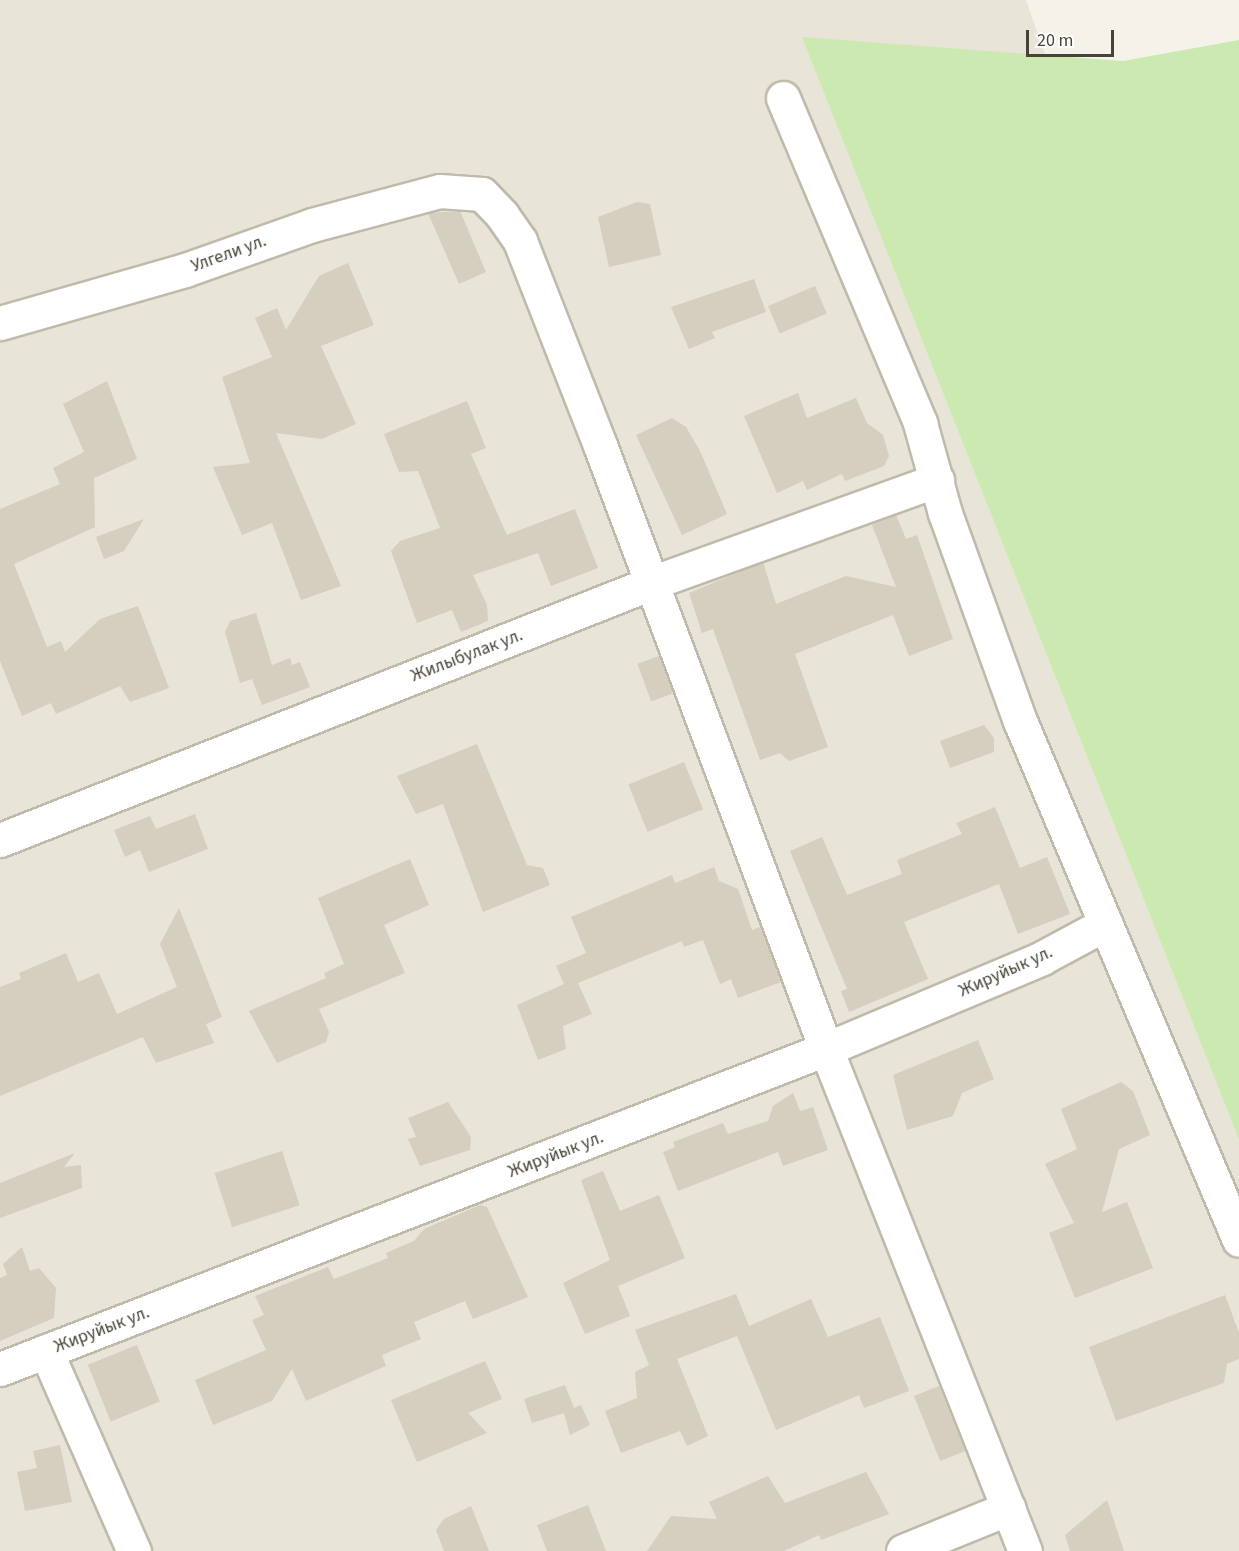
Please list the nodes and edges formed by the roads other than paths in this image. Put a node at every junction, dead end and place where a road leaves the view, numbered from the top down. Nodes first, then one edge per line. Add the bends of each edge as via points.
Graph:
1 (783, 98) dead end
2 (0, 323) edge
3 (937, 480) junction
4 (654, 582) junction
5 (0, 840) edge
6 (1105, 924) junction
7 (826, 1048) junction
8 (1239, 1240) edge
9 (46, 1351) junction
10 (0, 1369) edge
11 (1009, 1508) junction
12 (134, 1551) edge
13 (903, 1551) edge
14 (1025, 1551) edge

1 - 3 street via 921,423
2 - 4 street, Улгели ул. via 185,270 361,210 459,188 482,194 520,240
3 - 4 street, Жилыбулак ул.
3 - 6 street via 1020,721
4 - 5 street, Жилыбулак ул.
4 - 7 street
6 - 7 street, Жируйык ул. via 1042,958
6 - 8 street
7 - 9 street, Жируйык ул.
7 - 11 street
9 - 10 street, Жируйык ул.
9 - 12 street
11 - 13 street
11 - 14 street

